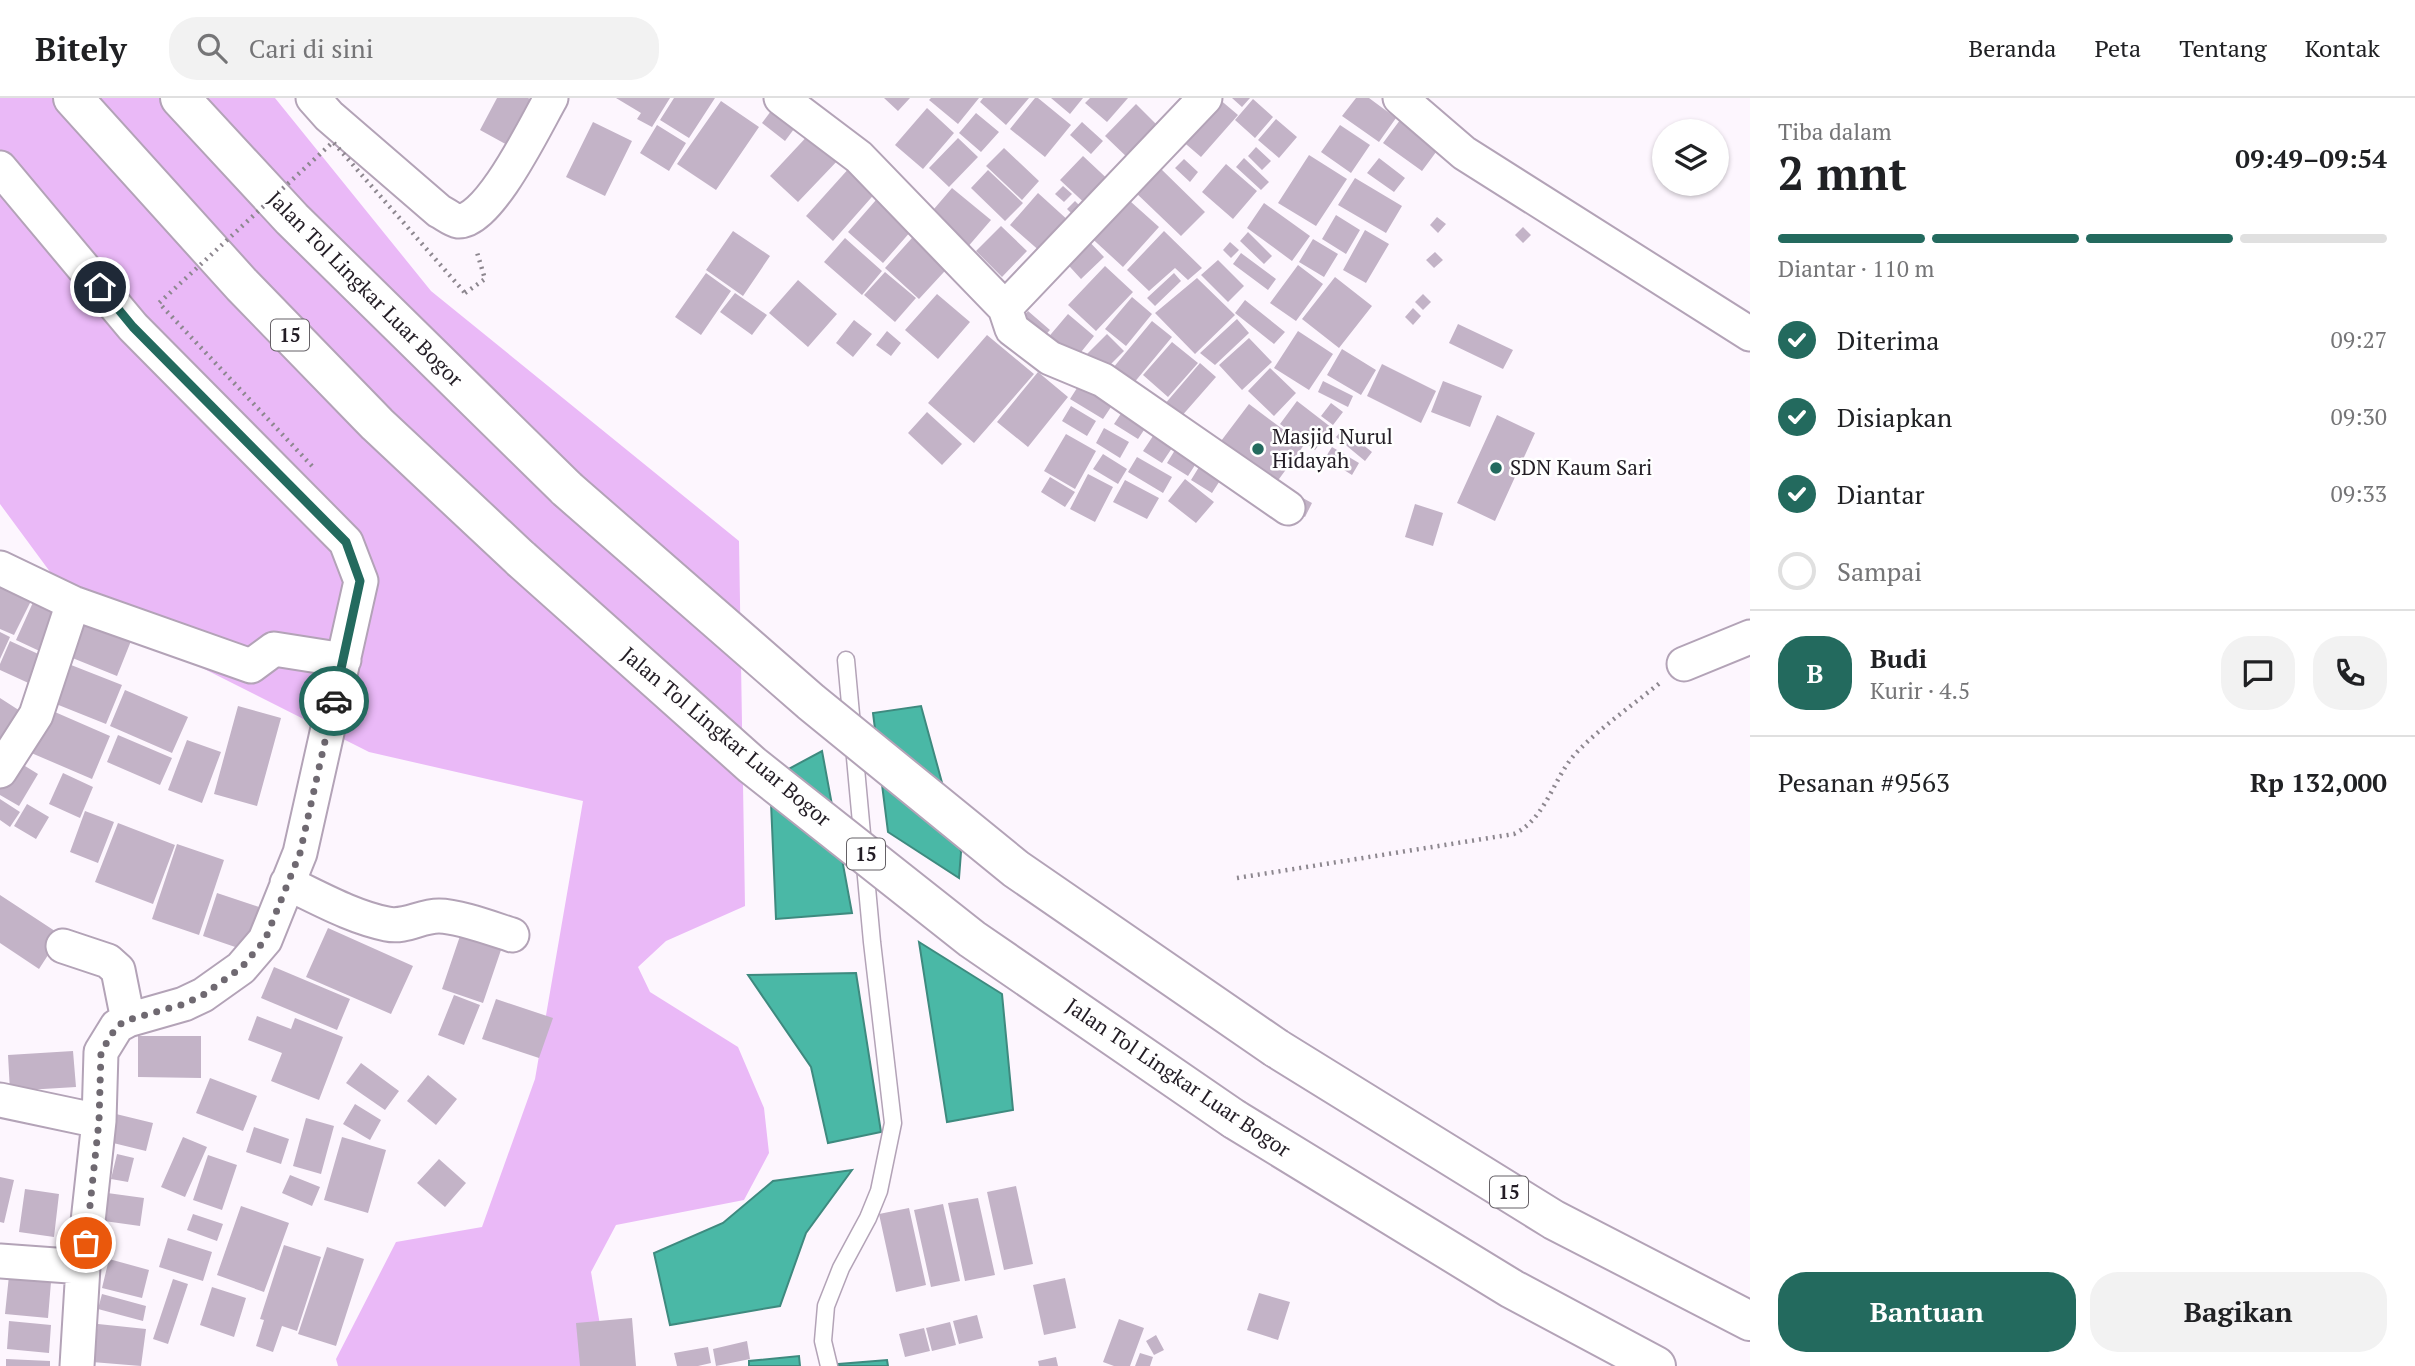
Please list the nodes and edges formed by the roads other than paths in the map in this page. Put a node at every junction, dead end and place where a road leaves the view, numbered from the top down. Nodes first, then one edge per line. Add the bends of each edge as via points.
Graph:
1 (73, 98) edge
2 (180, 98) edge
3 (313, 98) edge
4 (551, 98) edge
5 (781, 98) edge
6 (1205, 98) edge
7 (1400, 98) edge
8 (0, 168) edge
9 (1005, 308) junction
10 (1750, 334) edge
11 (1288, 508) dead end
12 (0, 568) edge
13 (73, 603) junction
14 (1750, 637) edge
15 (344, 660) junction
16 (846, 660) dead end
17 (1684, 664) road end
18 (0, 771) edge
19 (287, 883) junction
20 (512, 935) dead end
21 (63, 946) dead end
22 (128, 1020) junction
23 (0, 1100) edge
24 (99, 1121) junction
25 (0, 1261) edge
26 (83, 1267) junction
27 (1750, 1321) edge
28 (77, 1366) edge
29 (829, 1366) edge
30 (1656, 1366) edge

1 - 30 highway, Jalan Tol Lingkar Luar Bogor / 15, bridge via 377,424 752,765 972,939 1234,1119 1512,1289
2 - 27 highway, Jalan Tol Lingkar Luar Bogor / 15, bridge via 292,219 567,489 811,702 1016,870 1276,1048 1554,1220
3 - 4 street via 439,211 456,221 468,219 489,203
5 - 9 street via 859,158
6 - 9 street
7 - 10 street via 1464,153
8 - 15 street via 133,327 346,542 360,581
9 - 11 street via 1012,329 1050,358 1103,380
12 - 13 street
13 - 15 street via 251,666 274,649
13 - 18 street via 36,715
14 - 17 street
15 - 19 street via 300,853
16 - 29 lane via 893,1123 879,1191 826,1306 823,1340
19 - 20 street via 385,924 401,926 443,916
19 - 22 street via 265,940 241,968 184,1004
21 - 22 street via 108,961 118,971
22 - 24 street via 117,1026 101,1052
23 - 24 street
24 - 26 street
25 - 26 street
26 - 28 street

